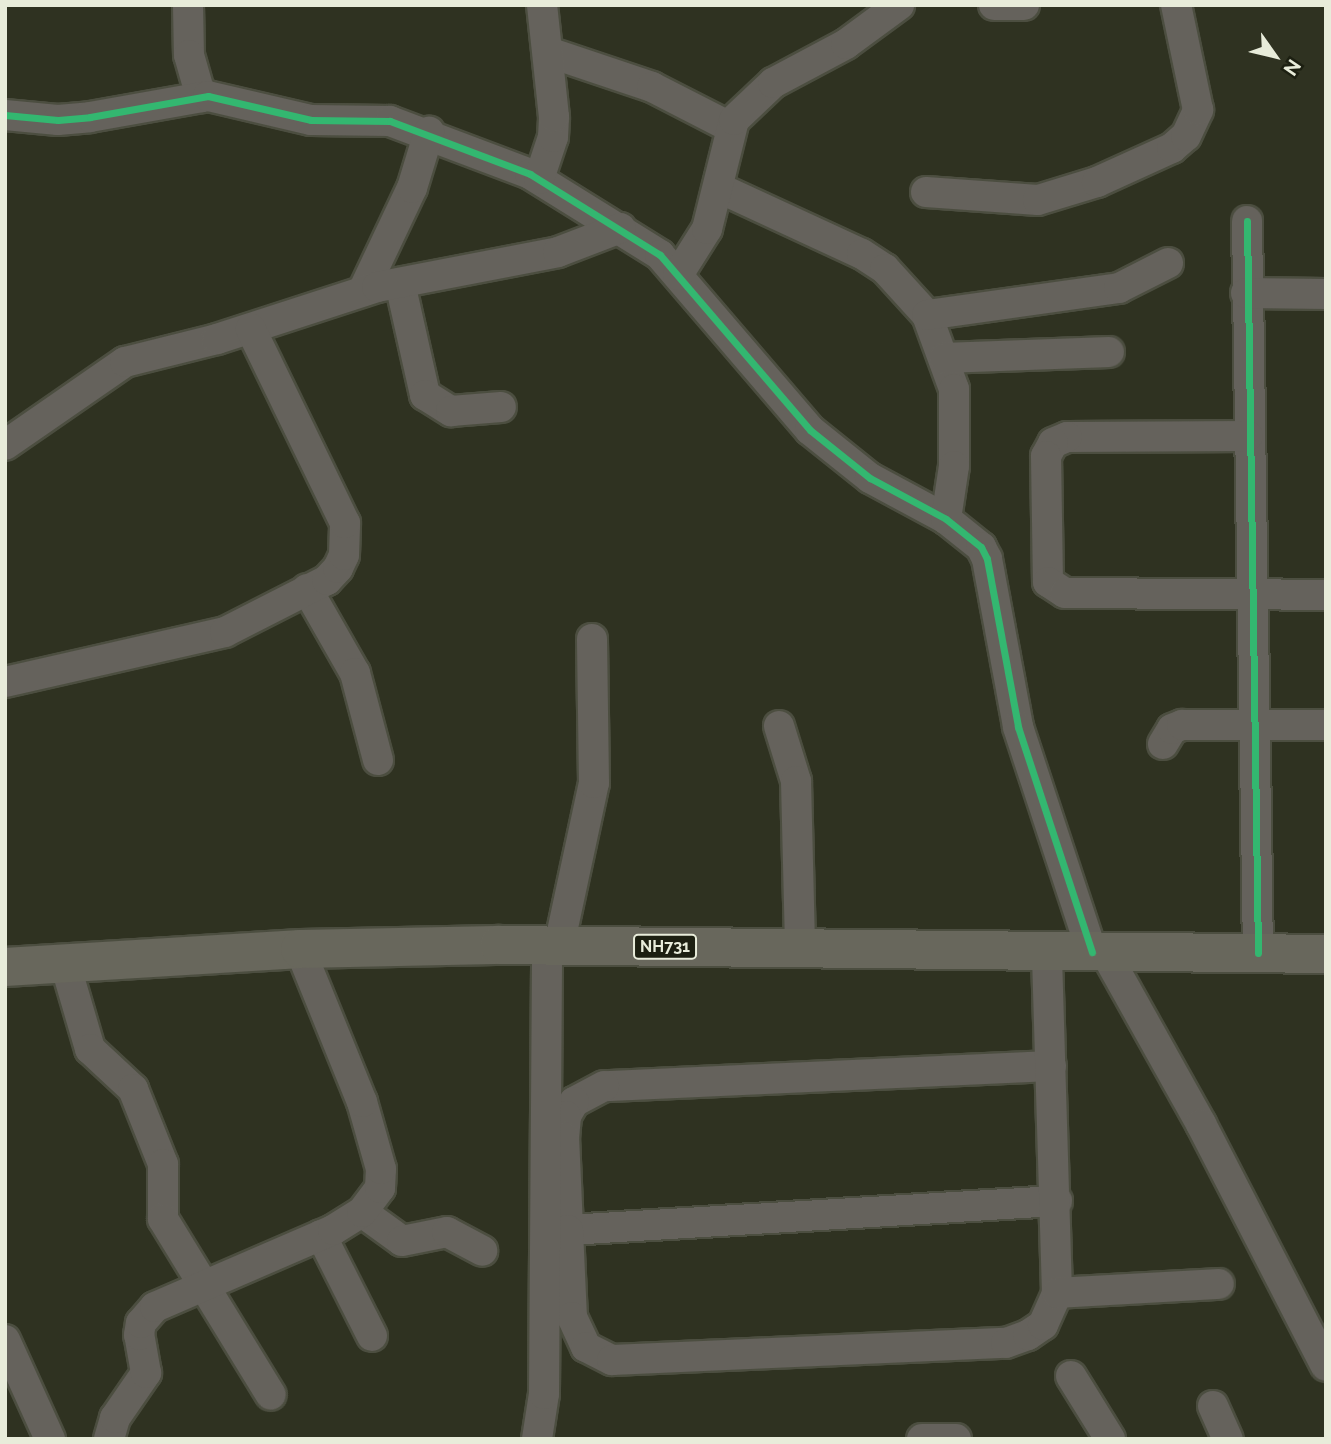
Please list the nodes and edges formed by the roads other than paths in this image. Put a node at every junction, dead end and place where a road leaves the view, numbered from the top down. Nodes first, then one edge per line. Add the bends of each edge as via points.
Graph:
1 (188, 5) edge
2 (542, 5) edge
3 (899, 5) edge
4 (994, 5) edge
5 (1024, 5) edge
6 (1176, 5) edge
7 (548, 52) junction
8 (201, 97) junction
9 (5, 115) edge
10 (730, 127) junction
11 (429, 132) junction
12 (539, 179) junction
13 (719, 188) junction
14 (926, 192) dead end
15 (1247, 221) dead end
16 (621, 228) junction
17 (1168, 263) dead end
18 (678, 275) junction
19 (400, 283) junction
20 (363, 291) junction
21 (1246, 293) junction
22 (1326, 294) edge
23 (927, 315) junction
24 (251, 328) junction
25 (1109, 352) dead end
26 (944, 358) junction
27 (501, 407) dead end
28 (1248, 436) junction
29 (5, 445) edge
30 (946, 519) junction
31 (307, 589) junction
32 (1251, 594) junction
33 (1326, 595) edge
34 (592, 639) dead end
35 (6, 681) edge
36 (1256, 725) junction
37 (1326, 725) edge
38 (779, 726) dead end
39 (1163, 744) dead end
40 (378, 760) dead end
41 (553, 946) junction
42 (300, 949) junction
43 (800, 949) junction
44 (1047, 951) junction
45 (1099, 952) junction
46 (1258, 953) junction
47 (1326, 954) edge
48 (64, 960) junction
49 (5, 967) edge
50 (1051, 1066) junction
51 (1057, 1201) junction
52 (362, 1212) junction
53 (568, 1230) junction
54 (321, 1235) junction
55 (482, 1251) dead end
56 (1219, 1284) dead end
57 (201, 1287) junction
58 (1057, 1293) junction
59 (372, 1336) dead end
60 (5, 1340) edge
61 (1326, 1366) edge
62 (1071, 1376) dead end
63 (271, 1395) dead end
64 (1213, 1406) dead end
65 (545, 1433) edge
66 (50, 1439) edge
67 (109, 1439) edge
68 (922, 1439) edge
69 (956, 1439) edge
70 (1110, 1439) edge
71 (1228, 1439) edge

1 - 8 street via 189,55
2 - 7 street
3 - 10 street via 846,44 773,83 750,101
4 - 5 street
6 - 14 street via 1198,110 1186,136 1172,148 1097,182 1038,200
7 - 10 street via 652,87
7 - 12 street via 553,136
8 - 9 street via 90,117
8 - 11 street via 227,96 311,120 372,119
10 - 13 street
11 - 12 street
11 - 20 street via 412,188
12 - 16 street
13 - 18 street via 707,229
13 - 23 street via 862,254 885,269
15 - 21 street
16 - 18 street via 660,255
16 - 19 street via 558,252
17 - 23 street via 1119,288
18 - 30 street via 810,430 870,478
19 - 20 street
19 - 27 street via 425,395 451,411
20 - 24 street
21 - 22 street
21 - 28 street
23 - 26 street
24 - 29 street via 125,362
24 - 31 street via 345,523 344,555 338,568
25 - 26 street
26 - 30 street via 954,389 956,427
28 - 32 street
28 - 32 street via 1067,437 1053,443 1046,456 1044,574 1053,589 1065,593
30 - 45 street via 972,536 987,559 1018,727
31 - 35 street via 225,632
31 - 40 street via 355,673
32 - 33 street
32 - 36 street
34 - 41 street via 594,783
36 - 37 street
36 - 39 street via 1182,725 1172,730
36 - 46 street
38 - 43 street via 796,781
41 - 42 highway, NH731
41 - 43 highway, NH731
41 - 65 street
42 - 48 highway, NH731
42 - 52 street via 362,1102 381,1169 380,1188
43 - 44 highway, NH731
44 - 45 highway, NH731
44 - 50 street
45 - 46 highway, NH731
45 - 61 street via 1201,1124
46 - 47 highway, NH731
48 - 49 highway, NH731
48 - 57 street via 90,1049 133,1088 138,1099 165,1174 163,1219
50 - 51 street
50 - 53 street via 604,1086 574,1102 566,1116
51 - 53 street
51 - 58 street
52 - 54 street
52 - 55 street via 401,1241 447,1232
53 - 58 street via 572,1317 586,1346 612,1360 1006,1343 1043,1325
54 - 57 street
54 - 59 street
56 - 58 street
57 - 63 street
57 - 67 street via 155,1307 141,1323 146,1373 116,1418
60 - 66 street
62 - 70 street
64 - 71 street
68 - 69 street

